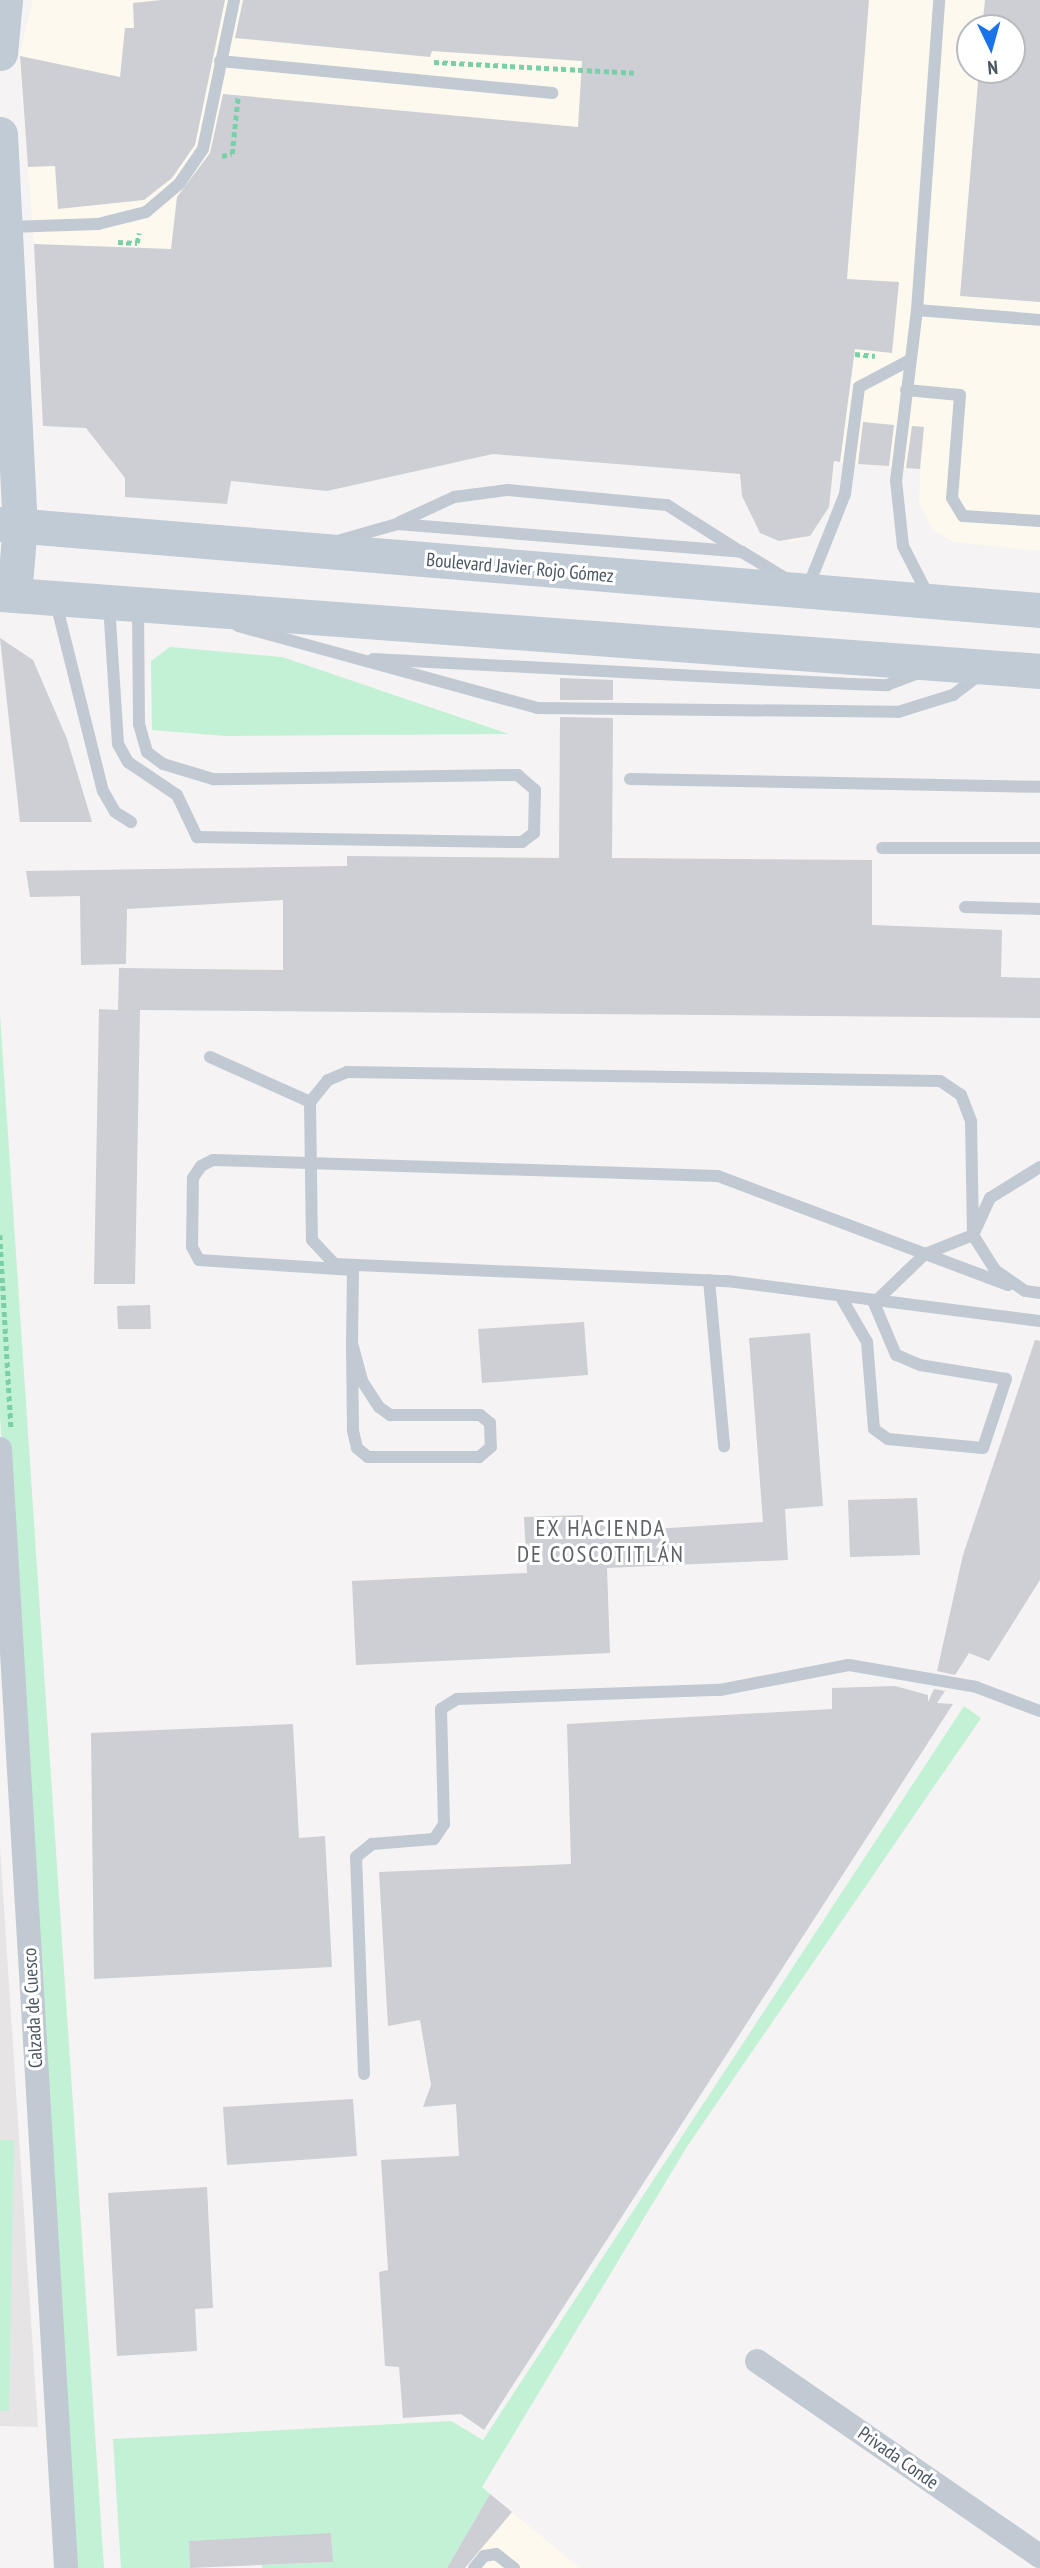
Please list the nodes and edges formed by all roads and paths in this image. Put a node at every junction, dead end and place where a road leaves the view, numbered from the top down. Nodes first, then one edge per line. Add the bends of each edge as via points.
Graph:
1 (4, 0) edge
2 (234, 0) edge
3 (940, 0) edge
4 (0, 10) edge
5 (0, 53) edge
6 (220, 61) junction
7 (419, 62) dead end
8 (241, 63) junction
9 (634, 73) dead end
10 (552, 93) dead end
11 (0, 134) edge
12 (207, 158) dead end
13 (141, 224) dead end
14 (5, 226) junction
15 (111, 242) dead end
16 (917, 310) junction
17 (1040, 320) edge
18 (910, 360) junction
19 (906, 390) junction
20 (1040, 521) edge
21 (10, 524) edge
22 (397, 524) junction
23 (311, 549) junction
24 (742, 552) junction
25 (806, 591) junction
26 (7, 595) edge
27 (55, 599) junction
28 (930, 600) junction
29 (124, 606) junction
30 (1040, 610) edge
31 (185, 611) junction
32 (345, 656) junction
33 (945, 663) junction
34 (992, 667) junction
35 (1040, 671) edge
36 (630, 779) dead end
37 (1040, 787) edge
38 (131, 822) dead end
39 (882, 848) dead end
40 (1040, 848) edge
41 (965, 907) dead end
42 (1040, 909) edge
43 (209, 1057) dead end
44 (310, 1102) junction
45 (311, 1163) junction
46 (1040, 1167) edge
47 (973, 1235) junction
48 (925, 1254) junction
49 (353, 1270) junction
50 (709, 1280) junction
51 (1025, 1291) junction
52 (1040, 1293) edge
53 (842, 1298) junction
54 (874, 1303) junction
55 (1040, 1321) edge
56 (352, 1343) junction
57 (724, 1446) dead end
58 (0, 1449) edge
59 (4, 1573) edge
60 (1040, 1711) edge
61 (363, 2074) dead end
62 (757, 2361) dead end
63 (1040, 2556) edge
64 (66, 2568) edge
65 (474, 2568) edge
66 (514, 2568) edge

1 - 4 main road
1 - 5 main road
2 - 6 lane
3 - 16 lane
6 - 8 lane
6 - 14 lane via 203,149 179,184 146,212 98,224
7 - 9 path via 438,58
8 - 10 lane
8 - 12 path via 232,154
11 - 14 main road
13 - 15 path via 137,243
14 - 21 main road
16 - 17 lane
16 - 18 lane
18 - 19 lane
18 - 25 lane via 859,387 845,494
19 - 20 lane via 960,395 953,498 963,516
19 - 28 lane via 897,515 902,546
21 - 23 main road, Boulevard Javier Rojo Gómez
21 - 26 main road
22 - 23 lane
22 - 24 lane
22 - 24 lane via 454,497 507,490 667,505
23 - 25 main road, Boulevard Javier Rojo Gómez
24 - 25 lane
25 - 28 main road, Boulevard Javier Rojo Gómez
26 - 27 main road
27 - 29 main road
27 - 38 lane via 103,791 115,812
28 - 30 main road, Boulevard Javier Rojo Gómez
29 - 29 lane via 118,744 128,762 177,795 197,837 522,842 534,833 536,790 518,775 212,779 163,764 147,752 138,724
29 - 31 main road
31 - 32 lane
31 - 33 main road
32 - 33 lane via 586,674 887,685
32 - 34 lane via 537,709 637,711 898,712 953,695
33 - 34 main road
34 - 35 main road
36 - 37 lane
39 - 40 lane
41 - 42 lane
43 - 44 lane
44 - 45 lane
44 - 47 lane via 328,1080 347,1072 940,1081 961,1095 971,1121
45 - 48 lane via 718,1176
45 - 49 lane via 312,1240 334,1264
45 - 49 lane via 213,1160 201,1166 193,1178 192,1247 199,1259 212,1265
46 - 47 lane via 990,1198
47 - 48 lane
47 - 51 lane via 995,1270
48 - 51 lane
48 - 54 lane
49 - 50 lane
49 - 56 lane
50 - 53 lane
50 - 57 lane
51 - 52 lane
53 - 54 lane
53 - 54 lane via 867,1342 874,1429 888,1439 983,1448 1006,1379 908,1362 885,1340
54 - 55 lane
56 - 56 lane via 353,1430 356,1448 368,1457 479,1457 491,1447 490,1423 480,1415 390,1415 362,1381
58 - 59 street, Calzada de Cuesco
59 - 64 street, Calzada de Cuesco
60 - 61 lane via 975,1687 849,1665 720,1690 457,1699 441,1709 443,1824 434,1839 372,1844 356,1857
62 - 63 street, Privada Conde
65 - 66 lane via 484,2556 496,2554

